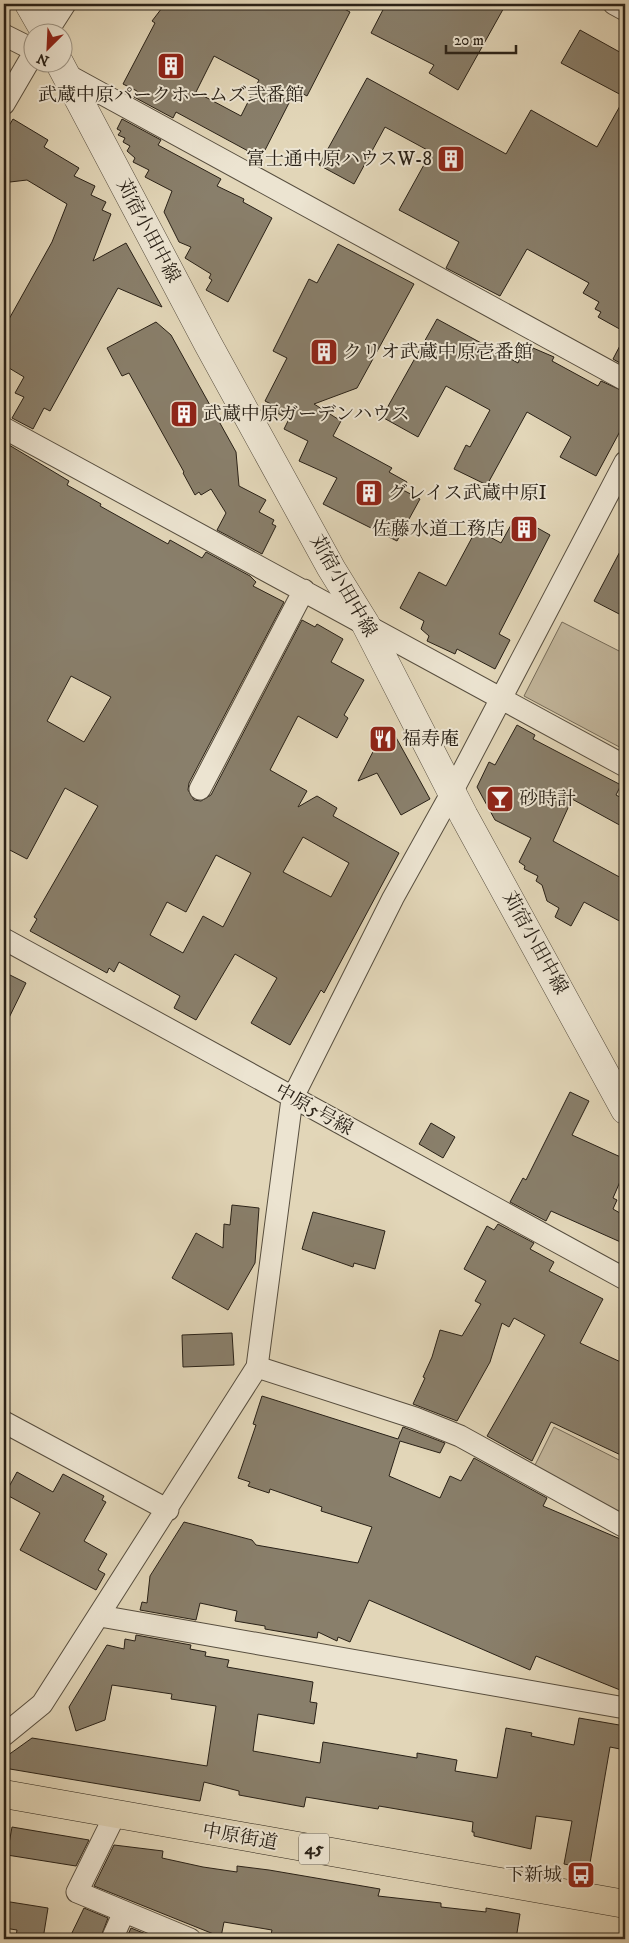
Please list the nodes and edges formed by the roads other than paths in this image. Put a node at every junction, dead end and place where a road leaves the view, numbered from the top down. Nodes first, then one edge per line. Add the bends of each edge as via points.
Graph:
1 (29, 4) edge
2 (65, 4) edge
3 (614, 4) edge
4 (625, 10) edge
5 (40, 22) edge
6 (53, 22) edge
7 (4, 34) edge
8 (22, 44) edge
9 (23, 72) edge
10 (64, 72) edge
11 (69, 72) edge
12 (4, 104) edge
13 (625, 380) edge
14 (4, 428) edge
15 (625, 462) edge
16 (304, 590) junction
17 (365, 623) junction
18 (500, 699) junction
19 (625, 766) edge
20 (200, 788) dead end
21 (452, 792) junction
22 (4, 939) edge
23 (292, 1099) junction
24 (625, 1110) edge
25 (625, 1279) edge
26 (257, 1367) junction
27 (4, 1422) edge
28 (168, 1510) junction
29 (625, 1527) edge
30 (100, 1616) junction
31 (625, 1708) edge
32 (4, 1735) edge
33 (4, 1794) edge
34 (115, 1816) junction
35 (625, 1904) edge
36 (124, 1912) junction
37 (112, 1939) edge
38 (190, 1939) edge

1 - 5 street
2 - 6 street
3 - 4 street
7 - 8 street
9 - 12 street
10 - 17 street, 苅宿小田中線 via 208,344
11 - 13 street
14 - 16 street
15 - 18 street
16 - 17 street
16 - 20 street
17 - 18 street
17 - 21 street, 苅宿小田中線
18 - 19 street
18 - 21 street
21 - 23 street via 392,898
21 - 24 street, 苅宿小田中線
22 - 23 street, 中原5号線
23 - 25 street, 中原5号線
23 - 26 street
26 - 28 street
26 - 29 street via 415,1418 460,1436
27 - 28 street
28 - 30 street
30 - 31 street
30 - 32 street via 42,1704
33 - 34 main road, 中原街道 / 45
34 - 35 main road, 中原街道 / 45
34 - 36 street via 77,1892
36 - 37 street
36 - 38 street

